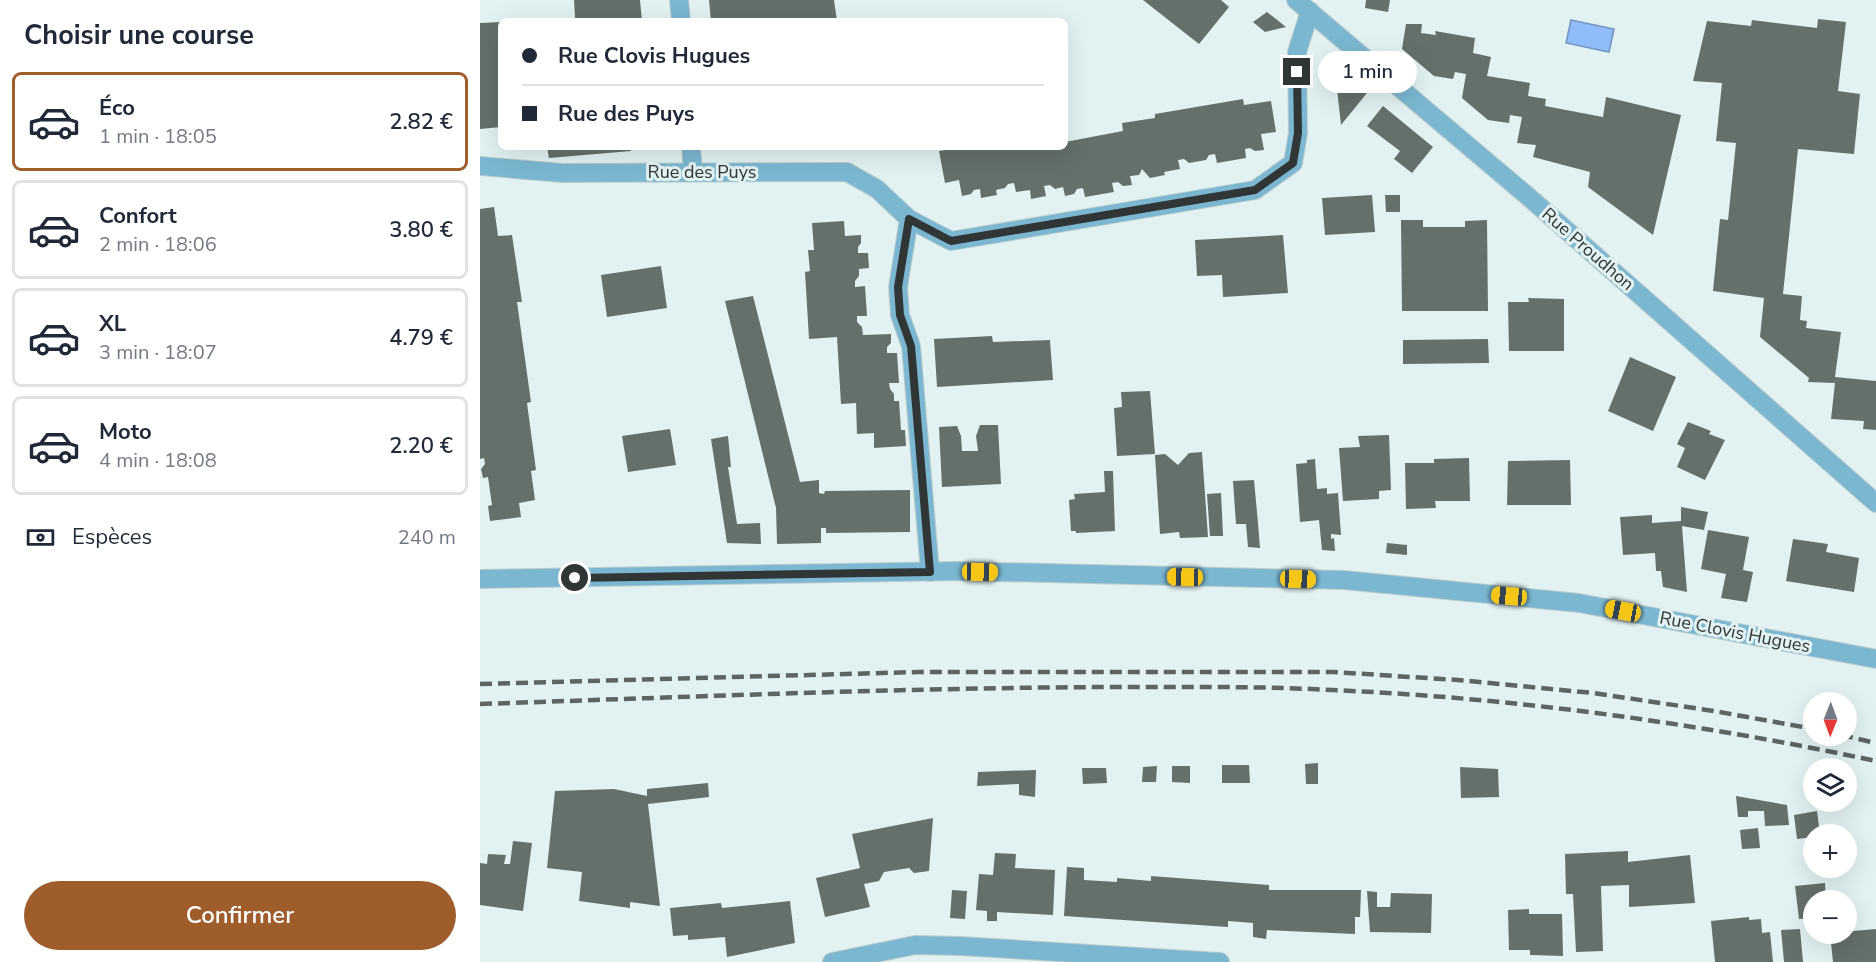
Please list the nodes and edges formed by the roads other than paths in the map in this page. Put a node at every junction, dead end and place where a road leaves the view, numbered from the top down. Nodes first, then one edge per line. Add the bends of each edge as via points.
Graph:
1 (679, 0) edge
2 (1303, 5) edge
3 (681, 18) edge
4 (691, 150) edge
5 (480, 166) edge
6 (693, 172) junction
7 (909, 219) junction
8 (1876, 502) edge
9 (930, 572) junction
10 (480, 579) edge
11 (1876, 659) edge
12 (832, 962) edge
13 (1220, 962) edge

1 - 3 street
2 - 7 street, Rue des Puys via 1297,52 1298,133 1293,163 1255,190 951,241
2 - 8 street, Rue Proudhon
4 - 6 street
5 - 6 street, Rue des Puys via 562,173
6 - 7 street, Rue des Puys via 847,172 877,189
7 - 9 street via 898,287 900,315 911,346
9 - 10 street, Rue Clovis Hugues
9 - 11 street, Rue Clovis Hugues via 1344,580 1579,603
12 - 13 street via 915,945

